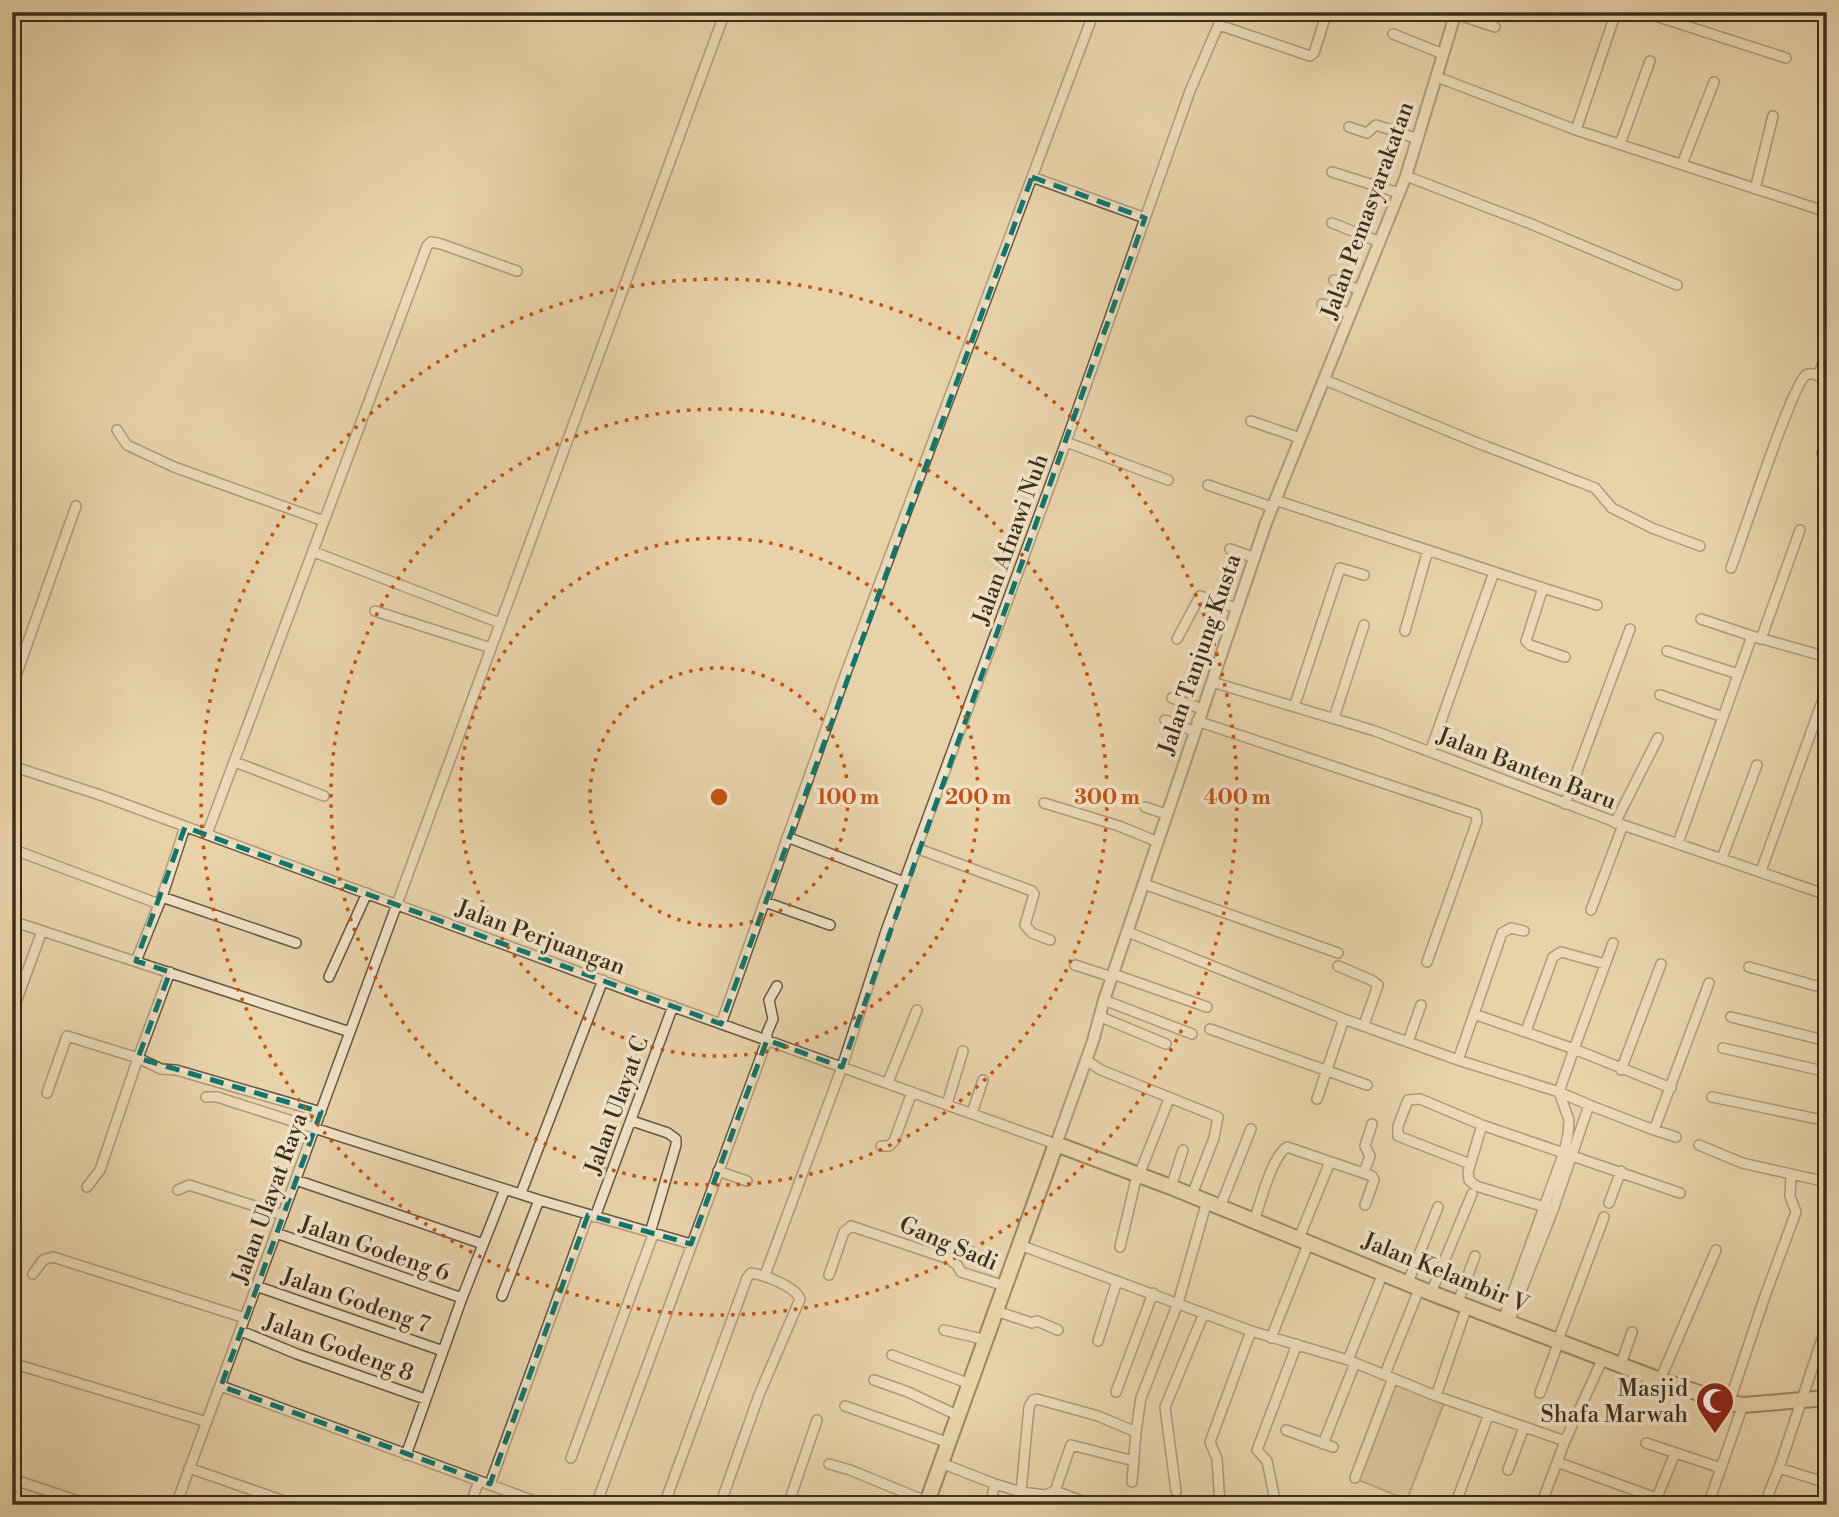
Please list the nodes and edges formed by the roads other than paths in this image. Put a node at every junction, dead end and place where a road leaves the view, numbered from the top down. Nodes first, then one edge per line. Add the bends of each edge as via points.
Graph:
1 (725, 12) edge
2 (1094, 12) edge
3 (1224, 12) edge
4 (1616, 12) edge
5 (1643, 12) edge
6 (1325, 13) edge
7 (1456, 13) edge
8 (1219, 25) junction
9 (1495, 27) dead end
10 (1393, 34) dead end
11 (1443, 54) junction
12 (1786, 58) dead end
13 (1650, 61) dead end
14 (1437, 77) junction
15 (1714, 82) dead end
16 (1773, 116) dead end
17 (1349, 127) dead end
18 (1576, 130) junction
19 (1418, 139) junction
20 (1620, 144) junction
21 (1682, 164) junction
22 (1332, 172) dead end
23 (1406, 176) junction
24 (1032, 177) junction
25 (1755, 189) junction
26 (1399, 193) junction
27 (1827, 212) edge
28 (1145, 218) junction
29 (1332, 223) dead end
30 (1380, 242) junction
31 (517, 271) dead end
32 (1334, 280) dead end
33 (1677, 285) dead end
34 (1360, 290) junction
35 (1322, 304) dead end
36 (1350, 314) junction
37 (1827, 352) edge
38 (1819, 376) edge
39 (1325, 380) junction
40 (1251, 421) dead end
41 (117, 429) dead end
42 (1300, 438) junction
43 (1066, 442) junction
44 (1168, 480) dead end
45 (1208, 485) dead end
46 (1273, 504) junction
47 (76, 506) dead end
48 (324, 521) junction
49 (1800, 530) dead end
50 (1700, 546) dead end
51 (1230, 549) dead end
52 (1428, 550) junction
53 (314, 552) junction
54 (1255, 558) junction
55 (1731, 568) dead end
56 (1494, 572) junction
57 (1364, 575) dead end
58 (1543, 588) junction
59 (1597, 605) dead end
60 (1237, 608) junction
61 (375, 611) dead end
62 (1701, 620) dead end
63 (500, 623) junction
64 (1364, 625) dead end
65 (1630, 629) dead end
66 (1405, 631) dead end
67 (1756, 638) junction
68 (1177, 639) dead end
69 (491, 648) junction
70 (1667, 651) dead end
71 (1565, 657) dead end
72 (1827, 657) edge
73 (1738, 674) junction
74 (1212, 681) junction
75 (12, 687) edge
76 (1827, 688) edge
77 (1660, 695) dead end
78 (1172, 698) dead end
79 (1294, 707) junction
80 (1202, 709) junction
81 (1723, 717) junction
82 (1334, 718) junction
83 (1165, 720) dead end
84 (1196, 726) junction
85 (1658, 738) dead end
86 (1430, 752) junction
87 (235, 762) junction
88 (1757, 765) dead end
89 (12, 766) edge
90 (324, 796) dead end
91 (1044, 803) dead end
92 (1565, 804) junction
93 (1145, 807) dead end
94 (1166, 814) junction
95 (1619, 824) junction
96 (185, 827) junction
97 (207, 834) junction
98 (788, 837) junction
99 (1157, 842) junction
100 (1678, 843) junction
101 (916, 848) junction
102 (12, 849) edge
103 (1722, 858) junction
104 (1761, 871) junction
105 (904, 882) junction
106 (1143, 884) junction
107 (367, 893) junction
108 (1827, 895) edge
109 (160, 901) junction
110 (765, 902) junction
111 (396, 905) junction
112 (1591, 910) dead end
113 (12, 921) edge
114 (831, 925) dead end
115 (42, 931) junction
116 (1524, 931) dead end
117 (1128, 932) junction
118 (1050, 940) dead end
119 (296, 943) dead end
120 (1613, 943) dead end
121 (1338, 953) dead end
122 (136, 961) junction
123 (1427, 962) dead end
124 (1605, 964) junction
125 (1661, 964) dead end
126 (1075, 965) dead end
127 (1338, 967) dead end
128 (1749, 967) dead end
129 (170, 972) junction
130 (1113, 975) junction
131 (329, 976) dead end
132 (603, 980) junction
133 (1709, 983) dead end
134 (777, 986) dead end
135 (1827, 989) edge
136 (1104, 1000) junction
137 (1421, 1005) dead end
138 (673, 1006) junction
139 (1207, 1007) dead end
140 (917, 1010) dead end
141 (12, 1013) edge
142 (1474, 1014) junction
143 (1101, 1017) junction
144 (1731, 1017) dead end
145 (1344, 1019) junction
146 (721, 1024) junction
147 (1364, 1025) junction
148 (1210, 1029) dead end
149 (1527, 1031) junction
150 (350, 1032) junction
151 (1192, 1034) dead end
152 (767, 1040) junction
153 (1827, 1041) edge
154 (1408, 1042) junction
155 (1166, 1044) dead end
156 (1723, 1048) dead end
157 (1574, 1049) junction
158 (963, 1051) dead end
159 (138, 1058) junction
160 (1086, 1060) junction
161 (1458, 1060) junction
162 (842, 1067) junction
163 (1621, 1070) junction
164 (1328, 1071) junction
165 (1827, 1072) edge
166 (983, 1080) dead end
167 (888, 1082) junction
168 (1367, 1085) dead end
169 (1671, 1088) junction
170 (912, 1092) junction
171 (1559, 1092) junction
172 (47, 1093) dead end
173 (206, 1097) dead end
174 (1712, 1097) dead end
175 (1169, 1098) junction
176 (1317, 1099) dead end
177 (947, 1104) junction
178 (1590, 1105) junction
179 (321, 1112) junction
180 (972, 1113) junction
181 (1569, 1120) junction
182 (1585, 1120) junction
183 (632, 1121) junction
184 (1827, 1121) edge
185 (1372, 1124) dead end
186 (1482, 1125) junction
187 (315, 1129) junction
188 (1251, 1129) dead end
189 (1654, 1130) junction
190 (1676, 1137) dead end
191 (1056, 1144) junction
192 (1699, 1145) dead end
193 (881, 1146) dead end
194 (1183, 1150) dead end
195 (1569, 1154) junction
196 (1330, 1162) junction
197 (1470, 1164) junction
198 (718, 1171) junction
199 (1621, 1171) junction
200 (1364, 1172) junction
201 (1138, 1175) junction
202 (1791, 1176) junction
203 (296, 1180) junction
204 (747, 1181) dead end
205 (1827, 1182) edge
206 (88, 1187) dead end
207 (1171, 1187) junction
208 (505, 1189) junction
209 (178, 1190) dead end
210 (521, 1193) junction
211 (1680, 1193) dead end
212 (1472, 1194) dead end
213 (1192, 1195) junction
214 (539, 1200) junction
215 (1609, 1203) dead end
216 (1213, 1204) junction
217 (1365, 1205) dead end
218 (1438, 1207) dead end
219 (1549, 1208) junction
220 (283, 1215) junction
221 (592, 1216) junction
222 (1605, 1217) dead end
223 (1254, 1222) junction
224 (276, 1233) junction
225 (651, 1234) junction
226 (1304, 1240) junction
227 (483, 1244) junction
228 (691, 1244) junction
229 (1020, 1245) junction
230 (1120, 1247) dead end
231 (1716, 1250) dead end
232 (1475, 1256) dead end
233 (1383, 1273) junction
234 (33, 1274) dead end
235 (765, 1275) junction
236 (829, 1275) dead end
237 (1117, 1281) junction
238 (256, 1286) junction
239 (1005, 1286) junction
240 (1420, 1287) junction
241 (1153, 1293) junction
242 (502, 1296) dead end
243 (462, 1298) junction
244 (1178, 1303) junction
245 (1462, 1304) junction
246 (996, 1311) junction
247 (1204, 1313) junction
248 (245, 1318) junction
249 (1506, 1321) junction
250 (1827, 1324) edge
251 (944, 1330) dead end
252 (1058, 1330) dead end
253 (241, 1331) junction
254 (1251, 1331) junction
255 (1632, 1332) dead end
256 (1271, 1338) junction
257 (986, 1340) junction
258 (1098, 1341) dead end
259 (1559, 1341) junction
260 (1297, 1345) junction
261 (443, 1351) junction
262 (891, 1355) dead end
263 (1603, 1358) junction
264 (1352, 1361) junction
265 (12, 1363) edge
266 (1620, 1364) junction
267 (1389, 1376) junction
268 (874, 1380) dead end
269 (1660, 1380) junction
270 (970, 1384) junction
271 (221, 1386) junction
272 (1116, 1392) dead end
273 (1540, 1393) dead end
274 (1436, 1396) junction
275 (1827, 1398) edge
276 (425, 1399) junction
277 (1801, 1400) junction
278 (1736, 1404) junction
279 (845, 1406) dead end
280 (1489, 1414) junction
281 (958, 1416) junction
282 (817, 1420) dead end
283 (207, 1422) junction
284 (1524, 1427) junction
285 (1286, 1430) dead end
286 (1136, 1432) junction
287 (1565, 1441) junction
288 (949, 1443) junction
289 (1646, 1443) dead end
290 (1675, 1453) junction
291 (406, 1455) junction
292 (571, 1458) dead end
293 (1134, 1461) junction
294 (1557, 1462) junction
295 (942, 1463) junction
296 (829, 1464) dead end
297 (189, 1468) junction
298 (1721, 1468) junction
299 (1779, 1468) junction
300 (1508, 1471) dead end
301 (1355, 1478) dead end
302 (12, 1479) edge
303 (479, 1480) junction
304 (1132, 1482) dead end
305 (1827, 1483) edge
306 (995, 1484) junction
307 (490, 1485) junction
308 (1055, 1491) junction
309 (1176, 1491) dead end
310 (1021, 1492) junction
311 (1045, 1500) edge
312 (527, 1502) edge
313 (1655, 1502) edge
314 (927, 1503) edge
315 (90, 1505) edge
316 (176, 1505) edge
317 (296, 1505) edge
318 (470, 1505) edge
319 (545, 1505) edge
320 (596, 1505) edge
321 (664, 1505) edge
322 (720, 1505) edge
323 (788, 1505) edge
324 (990, 1505) edge
325 (1093, 1505) edge
326 (1220, 1505) edge
327 (1276, 1505) edge
328 (1455, 1505) edge
329 (1541, 1505) edge
330 (1708, 1505) edge
331 (1764, 1505) edge

1 - 63 street, Jalan Ulayat Raya
2 - 24 street
3 - 8 street, Jalan Afnawi Nuh
4 - 18 street
5 - 12 street
6 - 8 street via 1310,56
7 - 9 street
7 - 11 street, Jalan Pemasyarakatan
8 - 28 street, Jalan Afnawi Nuh
10 - 11 street
11 - 14 street, Jalan Pemasyarakatan
13 - 20 street
14 - 18 street
14 - 19 street, Jalan Pemasyarakatan
15 - 21 street
16 - 25 street
17 - 19 street via 1367,133 1376,125
18 - 20 street
19 - 23 street, Jalan Pemasyarakatan
20 - 21 street
21 - 25 street
22 - 26 street
23 - 26 street, Jalan Pemasyarakatan
23 - 33 street
24 - 28 street
24 - 98 street
25 - 27 street
26 - 30 street, Jalan Pemasyarakatan
28 - 43 street, Jalan Afnawi Nuh
29 - 30 street
30 - 34 street, Jalan Pemasyarakatan
31 - 48 street via 429,243
32 - 34 street
34 - 36 street, Jalan Pemasyarakatan
35 - 36 street
36 - 39 street, Jalan Pemasyarakatan
37 - 38 street
38 - 55 street via 1807,375 1786,413
39 - 42 street, Jalan Tanjung Kusta
39 - 50 street via 1595,488 1612,508
40 - 42 street
41 - 48 street via 132,448 174,467
42 - 46 street, Jalan Tanjung Kusta
43 - 44 street
43 - 101 street, Jalan Afnawi Nuh
45 - 46 street
46 - 52 street
46 - 54 street, Jalan Tanjung Kusta
47 - 75 street
48 - 53 street
49 - 67 street
51 - 54 street
52 - 56 street
52 - 66 street
53 - 63 street
53 - 87 street
54 - 60 street, Jalan Tanjung Kusta
56 - 58 street
56 - 86 street
57 - 79 street via 1337,567
58 - 59 street
58 - 71 street via 1526,641
60 - 68 street via 1200,596
60 - 74 street, Jalan Tanjung Kusta
61 - 69 street
62 - 67 street
63 - 69 street, Jalan Ulayat Raya
64 - 82 street
65 - 92 street
67 - 72 street
67 - 73 street
69 - 111 street, Jalan Ulayat Raya
70 - 73 street
73 - 81 street
74 - 79 street, Jalan Banten Baru
74 - 80 street, Jalan Tanjung Kusta
76 - 104 street
77 - 81 street
78 - 80 street
79 - 82 street, Jalan Banten Baru
80 - 84 street, Jalan Tanjung Kusta
81 - 100 street
82 - 86 street, Jalan Banten Baru
83 - 84 street
84 - 94 street, Jalan Tanjung Kusta
84 - 123 street via 1476,814
85 - 95 street
86 - 92 street, Jalan Banten Baru
87 - 90 street
87 - 97 street
88 - 103 street
89 - 96 street, Jalan Perjuangan
91 - 99 street
92 - 95 street, Jalan Banten Baru
93 - 94 street
94 - 99 street, Jalan Tanjung Kusta
95 - 100 street, Jalan Banten Baru
95 - 112 street
96 - 97 street, Jalan Perjuangan
96 - 109 street
97 - 107 street, Jalan Perjuangan
98 - 105 street
98 - 110 street
99 - 106 street, Jalan Tanjung Kusta
100 - 103 street, Jalan Banten Baru
101 - 105 street, Jalan Afnawi Nuh
101 - 118 street via 1032,891 1025,925
102 - 109 street
103 - 104 street, Jalan Banten Baru
104 - 108 street, Jalan Banten Baru
105 - 162 street, Jalan Afnawi Nuh
106 - 117 street, Jalan Tanjung Kusta
106 - 121 street
107 - 111 street, Jalan Perjuangan
107 - 131 street
109 - 119 street
109 - 122 street
110 - 114 street
110 - 146 street
111 - 132 street, Jalan Perjuangan
111 - 150 street, Jalan Ulayat Raya
113 - 115 street
115 - 122 street
115 - 141 street
116 - 142 street via 1515,928 1503,933
117 - 130 street, Jalan Tanjung Kusta
117 - 145 street
120 - 124 street
122 - 129 street
124 - 149 street via 1561,952 1553,957
124 - 157 street
125 - 163 street
126 - 130 street
127 - 147 street via 1378,985
128 - 135 street
129 - 150 street
129 - 159 street
130 - 136 street, Jalan Tanjung Kusta
130 - 139 street
132 - 138 street, Jalan Perjuangan
132 - 210 street
133 - 169 street
134 - 152 street via 769,1000 772,1019
136 - 143 street, Jalan Tanjung Kusta
136 - 151 street
137 - 154 street
138 - 146 street, Jalan Perjuangan
138 - 183 street, Jalan Ulayat C
140 - 167 street
142 - 149 street
142 - 161 street
143 - 155 street
143 - 160 street, Jalan Tanjung Kusta
144 - 153 street
145 - 147 street
145 - 164 street
146 - 152 street, Jalan Perjuangan
147 - 154 street
148 - 164 street
149 - 157 street
150 - 179 street, Jalan Ulayat Raya
152 - 162 street, Jalan Perjuangan
152 - 198 street
154 - 161 street
156 - 165 street
157 - 163 street
157 - 171 street
158 - 177 street
159 - 172 street via 67,1036
159 - 179 street via 161,1069
159 - 206 street via 100,1170
160 - 175 street
160 - 191 street, Jalan Tanjung Kusta
161 - 171 street
162 - 167 street, Jalan Perjuangan
162 - 235 street, Jalan Afnawi Nuh
163 - 169 street
164 - 168 street
164 - 176 street
166 - 180 street
167 - 170 street, Jalan Perjuangan
169 - 189 street
170 - 177 street, Jalan Perjuangan
170 - 193 street via 894,1142
171 - 178 street
171 - 181 street
173 - 187 street
174 - 184 street
175 - 201 street
175 - 213 street via 1219,1119
177 - 180 street, Jalan Perjuangan
178 - 182 street
178 - 189 street
179 - 187 street, Jalan Ulayat Raya
180 - 191 street, Jalan Perjuangan
181 - 182 street
181 - 195 street
182 - 195 street
183 - 221 street, Jalan Ulayat C
183 - 225 street via 676,1139
185 - 200 street
186 - 195 street
186 - 197 street
186 - 197 street via 1412,1098 1398,1126 1401,1139
187 - 203 street, Jalan Ulayat Raya
187 - 208 street
188 - 216 street
189 - 190 street
191 - 201 main road, Jalan Kelambir V
191 - 229 main road
192 - 202 street
194 - 207 street
195 - 199 street
195 - 219 street
196 - 200 street
196 - 223 street via 1283,1149
196 - 226 street
197 - 219 street via 1467,1176 1476,1186
198 - 204 street
198 - 228 street
199 - 211 street
199 - 215 street
200 - 217 street via 1374,1178
201 - 207 main road, Jalan Kelambir V
201 - 230 street
202 - 205 street
202 - 278 street via 1790,1196 1796,1212 1765,1296
203 - 220 street, Jalan Ulayat Raya
203 - 227 street
207 - 213 main road, Jalan Kelambir V
208 - 210 street
208 - 227 street
209 - 220 street via 189,1185
210 - 214 street
212 - 240 street
213 - 216 main road, Jalan Kelambir V
214 - 221 street
214 - 242 street
216 - 223 main road, Jalan Kelambir V
216 - 244 street
218 - 240 street
219 - 249 street
220 - 224 street, Jalan Ulayat Raya
221 - 225 street
221 - 307 street, Jalan Ulayat C
222 - 259 street
223 - 226 main road, Jalan Kelambir V
224 - 238 street, Jalan Ulayat Raya
224 - 243 street, Jalan Godeng 6
225 - 228 street
225 - 292 street
226 - 233 main road, Jalan Kelambir V
226 - 256 street
227 - 243 street
228 - 320 street
229 - 237 street
229 - 239 main road
231 - 269 street
232 - 245 street
233 - 240 main road, Jalan Kelambir V
233 - 264 street
234 - 248 street via 43,1260 53,1257
235 - 321 street via 748,1275
235 - 322 street via 797,1292 800,1299
236 - 239 street, Gang Sadi via 844,1232 851,1226 949,1259 961,1272
237 - 241 street
237 - 258 street
238 - 248 street, Jalan Ulayat Raya
238 - 261 street, Jalan Godeng 7
239 - 246 main road
240 - 245 main road, Jalan Kelambir V
240 - 267 street
241 - 244 street
241 - 272 street
243 - 261 street
244 - 247 street
244 - 286 street via 1141,1398
245 - 249 main road, Jalan Kelambir V
245 - 274 street
246 - 252 street
246 - 257 main road
247 - 254 street
247 - 309 street via 1165,1407
248 - 253 street, Jalan Ulayat Raya
249 - 259 main road, Jalan Kelambir V
250 - 277 street
251 - 257 street
253 - 271 street, Jalan Ulayat Raya
253 - 276 street, Jalan Godeng 8
254 - 256 street
254 - 326 street via 1210,1442 1217,1459
255 - 266 street
256 - 260 street
257 - 270 main road
259 - 263 main road, Jalan Kelambir V
259 - 273 street
260 - 264 street
260 - 327 street via 1257,1450 1268,1461
261 - 276 street
262 - 270 street
263 - 266 main road, Jalan Kelambir V
263 - 287 street
264 - 267 street
264 - 285 street via 1328,1445
265 - 283 street
266 - 269 main road, Jalan Kelambir V
267 - 274 street
267 - 301 street
268 - 281 street
269 - 278 main road, Jalan Kelambir V
270 - 281 main road
271 - 283 street, Jalan Ulayat Raya
271 - 291 street
274 - 280 street
275 - 277 main road, Jalan Kelambir V
276 - 291 street
277 - 278 main road, Jalan Kelambir V
277 - 299 street
278 - 298 street
279 - 288 street
280 - 284 street
280 - 328 street
281 - 288 main road
282 - 323 street
283 - 297 street, Jalan Ulayat Raya
284 - 287 street
284 - 300 street
286 - 293 street
286 - 310 street via 1098,1416 1033,1400
287 - 294 street
288 - 295 main road
289 - 290 street
290 - 298 street
290 - 313 street
291 - 303 street
293 - 304 street
293 - 308 street via 1071,1445
294 - 313 street
294 - 329 street
295 - 306 street
295 - 314 main road
296 - 314 street
297 - 316 street, Jalan Ulayat Raya
297 - 317 street
298 - 330 street
299 - 305 street
299 - 331 street
302 - 315 street
303 - 307 street
303 - 318 street
306 - 310 street
306 - 324 street
307 - 312 street
308 - 311 street
308 - 325 street
310 - 311 street
312 - 319 street

